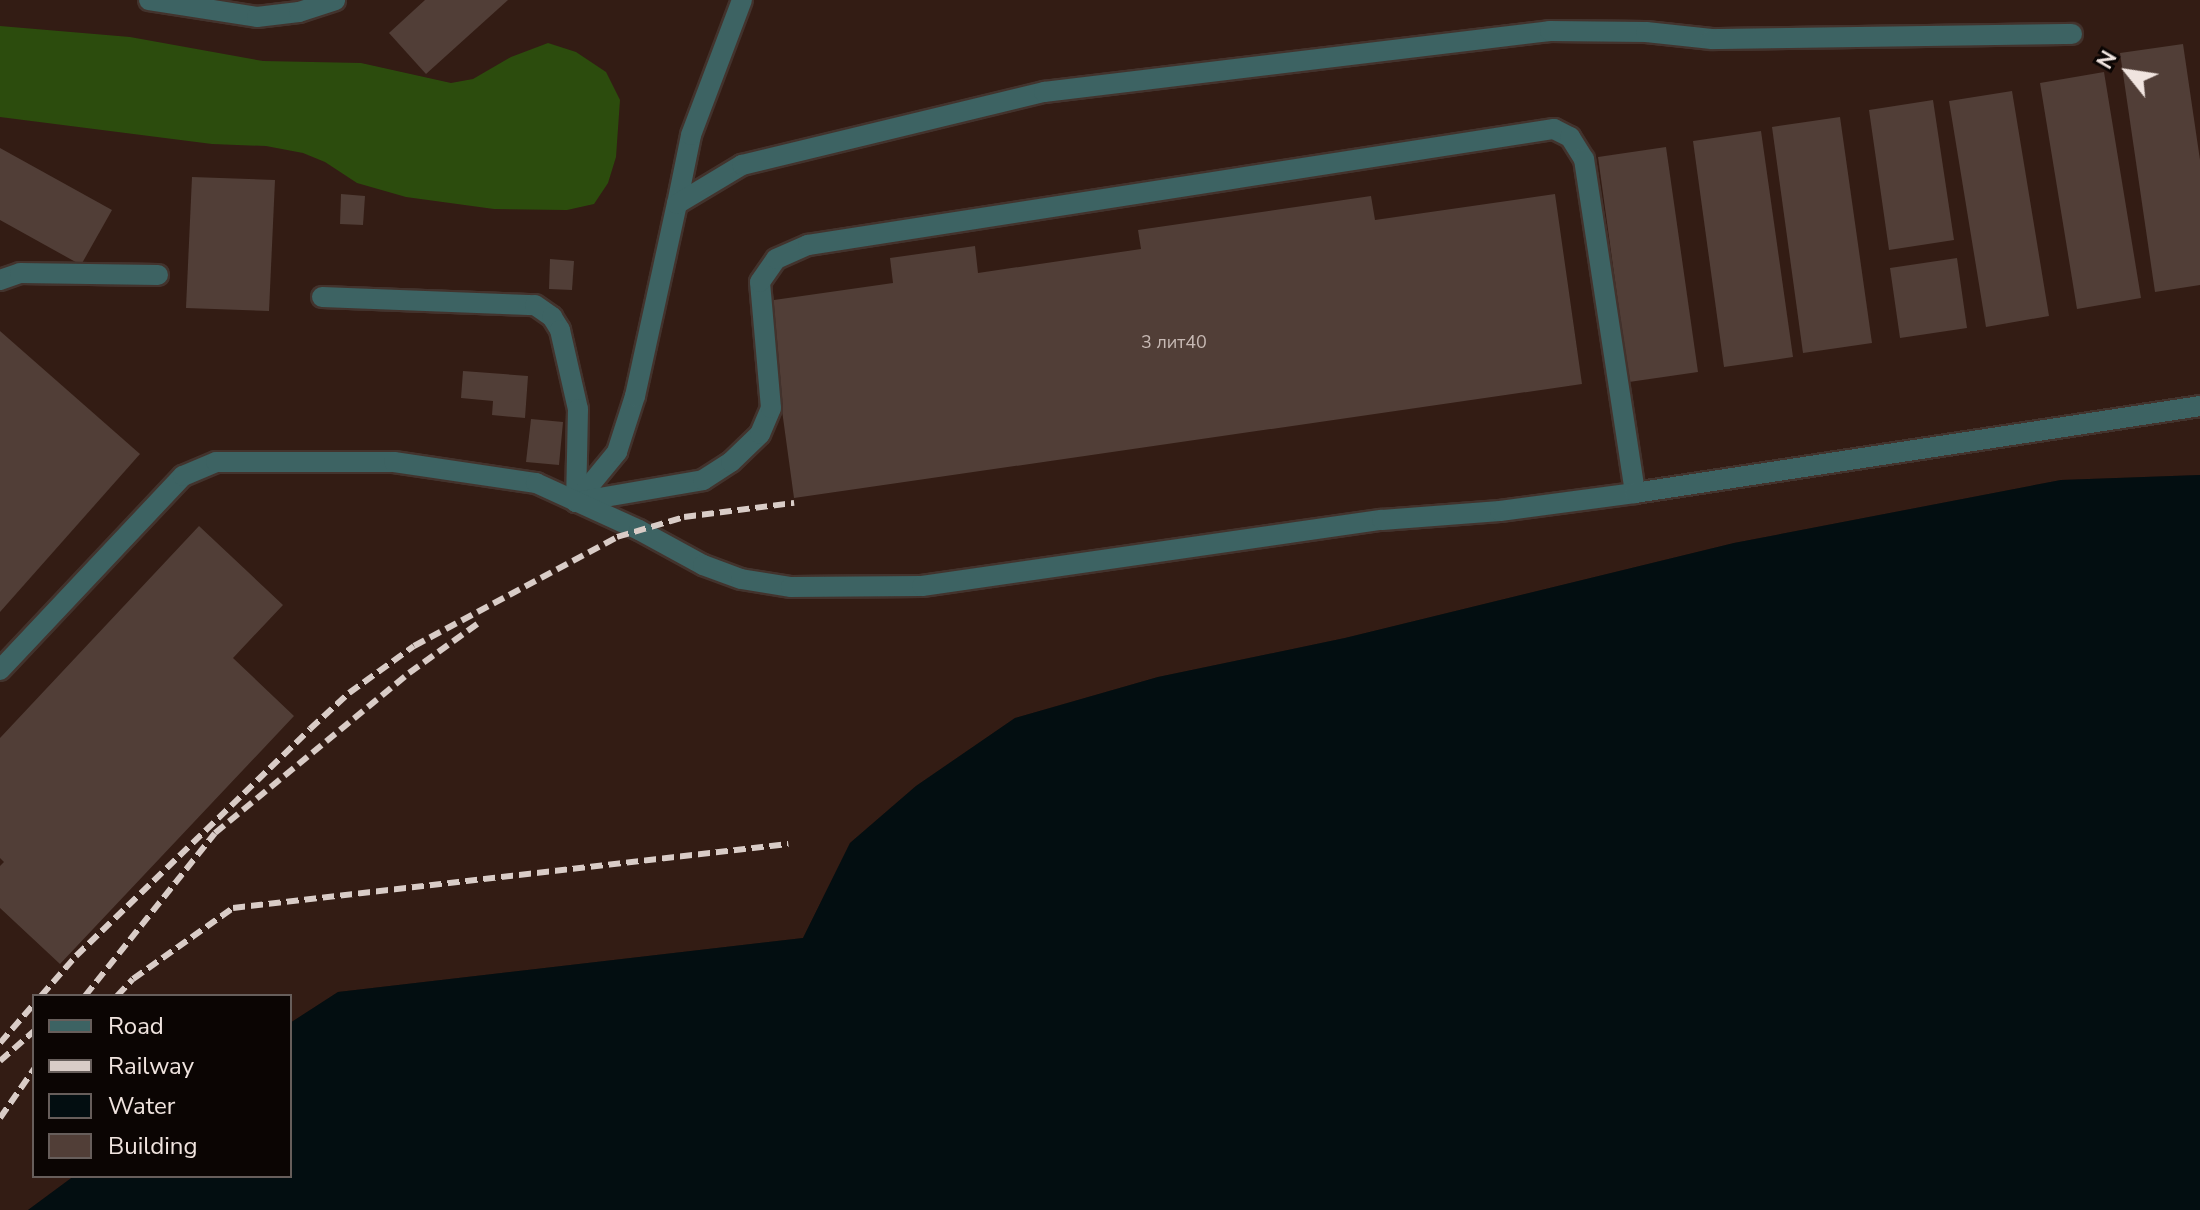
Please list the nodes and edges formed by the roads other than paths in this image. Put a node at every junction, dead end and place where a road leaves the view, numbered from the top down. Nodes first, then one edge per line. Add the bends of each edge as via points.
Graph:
1 (149, 0) edge
2 (335, 0) edge
3 (742, 0) edge
4 (2072, 34) dead end
5 (677, 204) junction
6 (158, 275) dead end
7 (0, 280) edge
8 (322, 297) dead end
9 (2200, 406) edge
10 (1635, 493) junction
11 (576, 502) junction
12 (0, 670) edge

1 - 2 street via 257,17 299,12
3 - 5 street via 691,135
4 - 5 street via 1712,39 1550,31 1076,88 742,165
5 - 11 street via 635,396 617,452
6 - 7 street via 20,273
8 - 11 street via 535,305 552,317 560,330 578,409
9 - 10 street
10 - 11 street via 1382,520 922,586 791,587 741,579
10 - 11 street via 1584,159 1570,137 1554,129 808,245 776,259 760,282 771,408 760,434 703,480
11 - 12 street via 536,483 394,462 216,462 183,476

